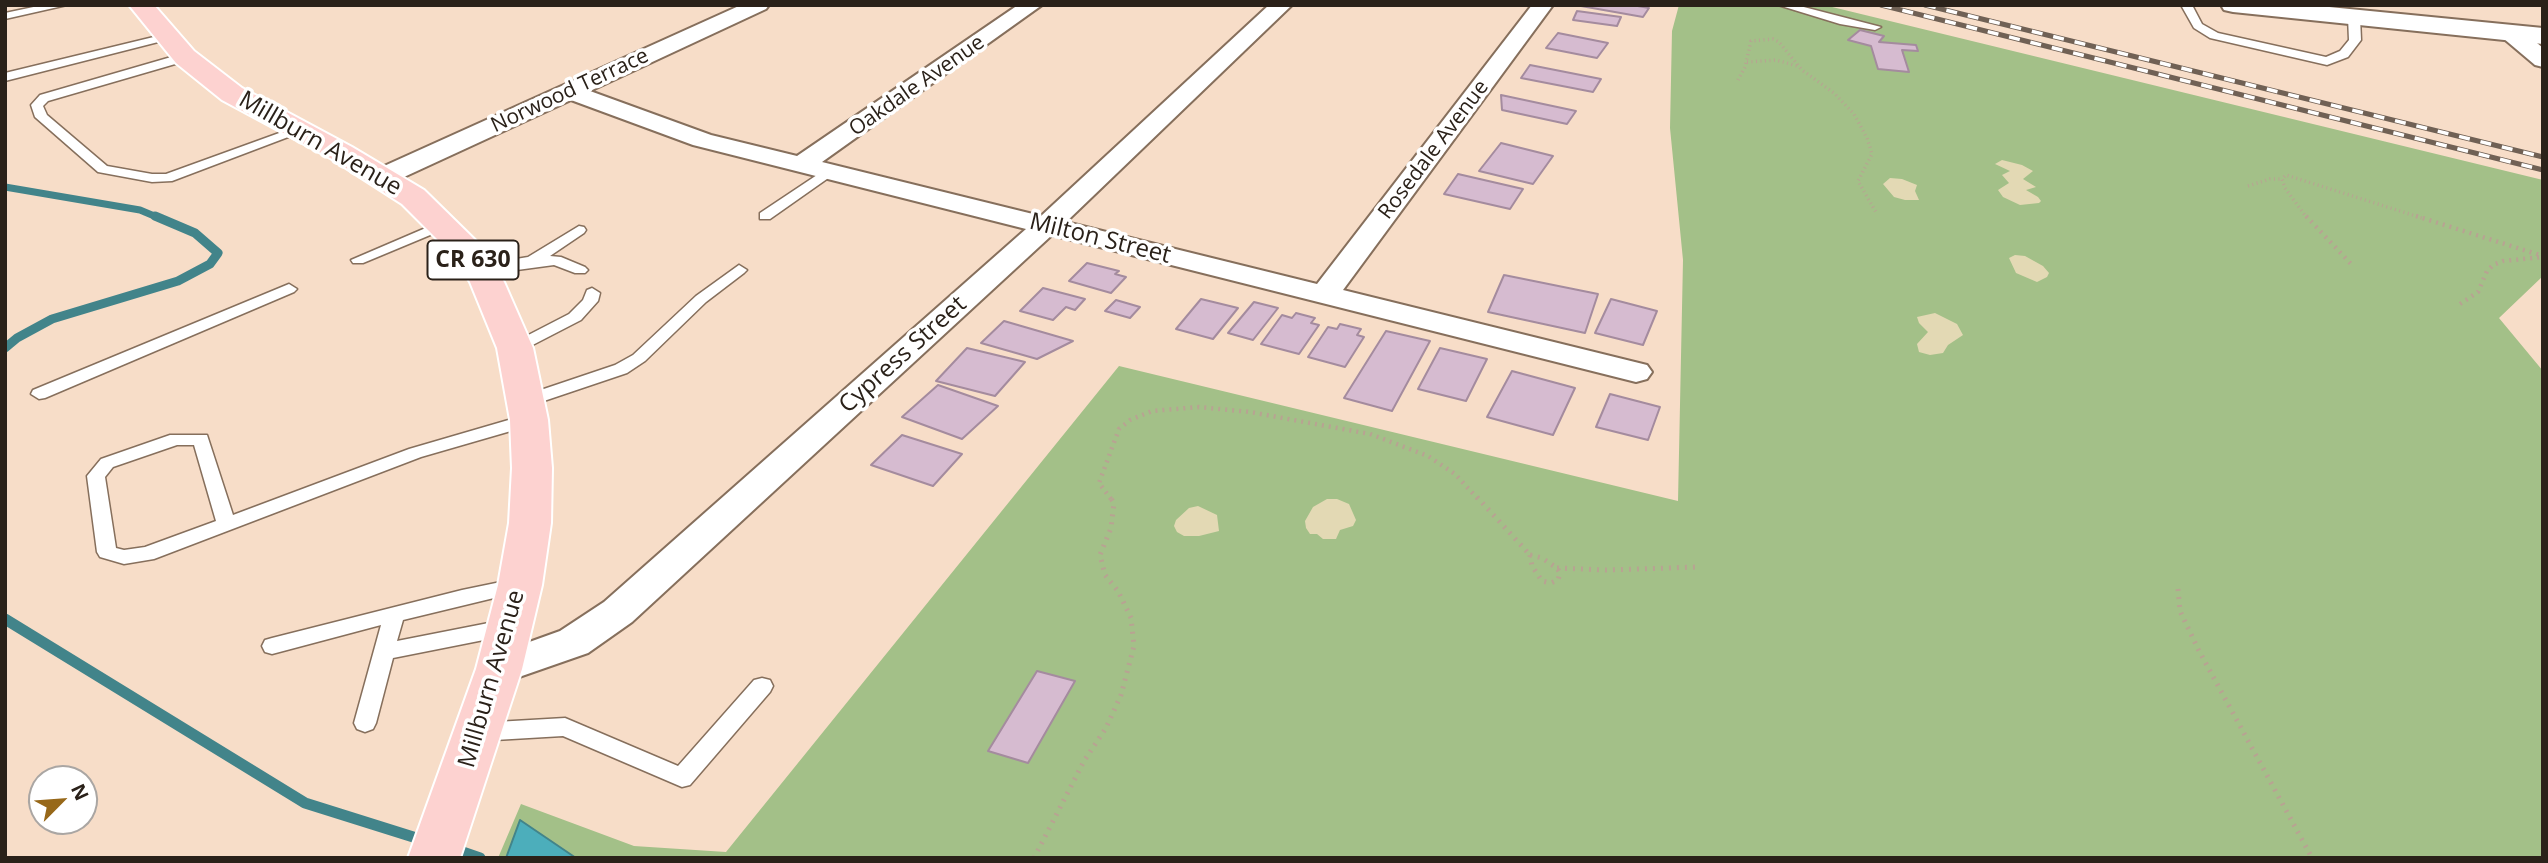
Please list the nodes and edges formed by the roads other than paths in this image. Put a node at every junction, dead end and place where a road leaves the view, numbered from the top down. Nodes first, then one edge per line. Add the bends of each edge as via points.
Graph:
1 (62, 5) edge
2 (141, 5) edge
3 (759, 5) edge
4 (1031, 5) edge
5 (1282, 5) edge
6 (1543, 5) edge
7 (1783, 5) edge
8 (2186, 5) edge
9 (2233, 5) edge
10 (2340, 13) edge
11 (5, 16) edge
12 (1875, 27) dead end
13 (2511, 33) junction
14 (2543, 36) edge
15 (176, 47) junction
16 (2543, 60) edge
17 (5, 77) edge
18 (569, 91) junction
19 (298, 131) junction
20 (802, 165) junction
21 (829, 171) junction
22 (382, 177) junction
23 (765, 216) dead end
24 (442, 225) junction
25 (1047, 225) junction
26 (579, 230) dead end
27 (358, 260) dead end
28 (533, 261) junction
29 (480, 270) junction
30 (580, 270) dead end
31 (739, 270) dead end
32 (289, 289) dead end
33 (592, 293) dead end
34 (1324, 295) junction
35 (515, 348) junction
36 (1636, 372) dead end
37 (39, 394) dead end
38 (527, 411) junction
39 (226, 524) junction
40 (520, 585) junction
41 (394, 616) junction
42 (272, 646) dead end
43 (504, 648) junction
44 (384, 652) junction
45 (762, 686) dead end
46 (365, 723) dead end
47 (472, 751) junction
48 (434, 858) edge

1 - 11 lane
2 - 15 main road, Millburn Avenue / CR 630
3 - 18 street, Norwood Terrace
4 - 20 street, Oakdale Avenue
5 - 25 street, Cypress Street
6 - 34 street, Rosedale Avenue
7 - 12 lane
8 - 10 lane via 2198,26 2214,36 2327,61 2344,54 2355,40
9 - 10 street
10 - 13 street
13 - 14 street
13 - 16 street
15 - 17 lane
15 - 19 main road, Millburn Avenue / CR 630 via 232,94
15 - 19 lane via 44,98 37,105 41,117 103,169 152,178 167,178
18 - 20 street, Milton Street via 702,140
18 - 22 street, Norwood Terrace
19 - 22 main road, Millburn Avenue / CR 630
20 - 21 street, Milton Street
21 - 23 lane
21 - 25 street, Milton Street
22 - 24 main road, Millburn Avenue / CR 630 via 413,197
24 - 27 lane
24 - 29 main road, Millburn Avenue / CR 630
25 - 34 street, Milton Street
25 - 43 street, Cypress Street via 618,612 574,642
26 - 28 lane
28 - 29 lane
28 - 30 lane via 556,260
29 - 35 main road, Millburn Avenue / CR 630
31 - 38 lane via 639,358
32 - 37 lane
33 - 35 lane via 575,317
34 - 36 street, Milton Street
35 - 38 main road, Millburn Avenue / CR 630
38 - 39 lane
38 - 40 main road, Millburn Avenue / CR 630 via 530,523
39 - 39 lane via 147,554 124,557 107,552 96,476 107,463 176,439 201,439
40 - 41 lane
40 - 43 main road, Millburn Avenue / CR 630
41 - 42 lane
41 - 44 lane
43 - 44 lane
43 - 47 main road, Millburn Avenue / CR 630
44 - 46 lane
45 - 47 lane via 682,778 565,727
47 - 48 main road, Millburn Avenue / CR 630

